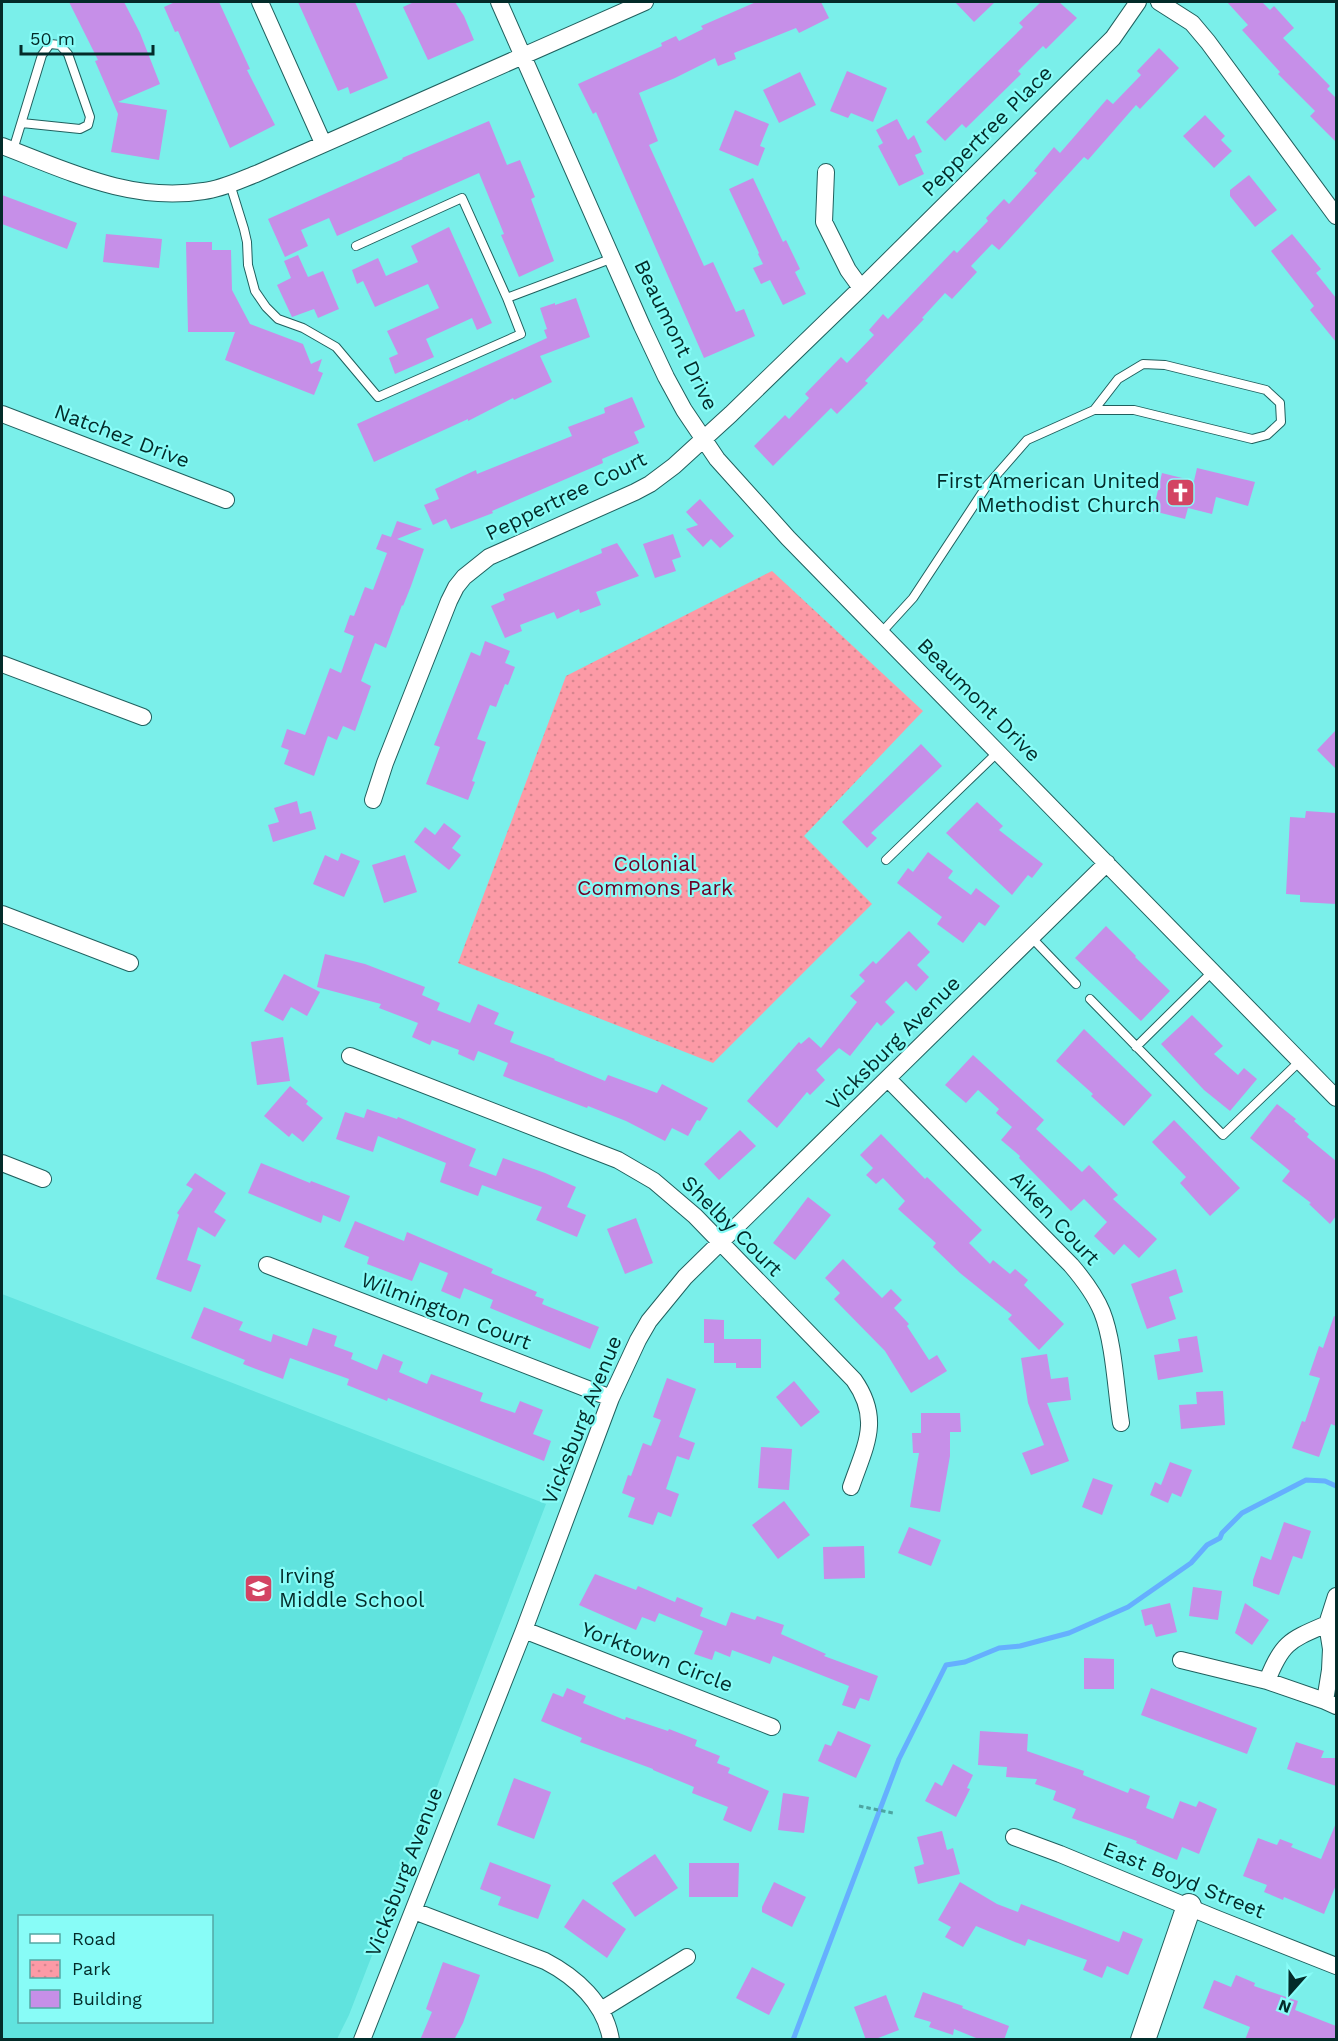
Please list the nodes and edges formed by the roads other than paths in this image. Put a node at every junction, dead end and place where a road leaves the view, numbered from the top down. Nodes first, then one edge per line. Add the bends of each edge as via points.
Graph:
1 (260, 2) edge
2 (499, 2) edge
3 (644, 2) edge
4 (1138, 2) edge
5 (1159, 2) edge
6 (524, 56) junction
7 (22, 123) junction
8 (323, 143) junction
9 (7, 148) edge
10 (826, 172) dead end
11 (230, 184) junction
12 (1336, 216) edge
13 (356, 246) dead end
14 (613, 257) junction
15 (861, 288) junction
16 (507, 298) junction
17 (1094, 410) junction
18 (2, 414) edge
19 (703, 439) junction
20 (226, 500) dead end
21 (881, 633) junction
22 (2, 664) edge
23 (143, 717) dead end
24 (998, 752) junction
25 (373, 800) dead end
26 (886, 860) dead end
27 (1107, 863) junction
28 (2, 914) edge
29 (1031, 937) junction
30 (130, 963) dead end
31 (1213, 971) junction
32 (1076, 984) dead end
33 (1090, 999) dead end
34 (1136, 1047) junction
35 (350, 1056) dead end
36 (1301, 1060) junction
37 (888, 1079) junction
38 (1336, 1098) edge
39 (2, 1163) edge
40 (43, 1179) dead end
41 (720, 1244) junction
42 (267, 1265) dead end
43 (611, 1398) junction
44 (1121, 1423) dead end
45 (851, 1487) dead end
46 (1336, 1596) edge
47 (1327, 1624) junction
48 (524, 1630) junction
49 (1181, 1660) dead end
50 (1267, 1681) junction
51 (1331, 1703) edge
52 (772, 1727) dead end
53 (1014, 1837) dead end
54 (1189, 1906) junction
55 (414, 1911) junction
56 (687, 1957) dead end
57 (1336, 1966) edge
58 (601, 2010) junction
59 (362, 2040) edge
60 (611, 2040) edge
61 (1143, 2040) edge

1 - 8 street
2 - 6 street, Beaumont Drive
3 - 6 street
4 - 15 street, Peppertree Place via 1113,38
5 - 12 street via 1192,23 1208,42
6 - 8 street
6 - 14 street, Beaumont Drive
7 - 7 lane via 42,55 50,44 60,45 68,54 90,117 88,125 80,129
7 - 9 lane
8 - 11 street
9 - 11 street via 115,188 164,195
10 - 15 street via 824,222
11 - 16 lane via 244,229 255,291 278,319 336,347 378,397 521,333
13 - 16 lane via 462,198
14 - 16 lane
14 - 19 street, Beaumont Drive via 666,377
15 - 19 street, Peppertree Court
17 - 17 lane via 1134,410 1252,439 1267,435 1281,422 1280,404 1266,390 1154,364 1143,364 1118,379
17 - 21 lane via 1027,440 986,487 913,598
18 - 20 street, Natchez Drive
19 - 21 street, Beaumont Drive via 737,483
19 - 25 street, Peppertree Court via 650,484 508,547 464,577 449,601
21 - 24 street, Beaumont Drive
22 - 23 street
24 - 26 lane
24 - 27 street, Beaumont Drive
27 - 29 street, Vicksburg Avenue
27 - 31 street, Beaumont Drive
28 - 30 street
29 - 32 lane
29 - 37 street, Vicksburg Avenue
31 - 34 lane
31 - 36 street, Beaumont Drive
33 - 34 lane
34 - 36 lane via 1223,1135
35 - 41 street, Shelby Court via 618,1160 654,1181
36 - 38 street, Beaumont Drive
37 - 41 street, Vicksburg Avenue
37 - 44 street, Aiken Court via 1084,1280 1108,1331
39 - 40 street
41 - 43 street, Vicksburg Avenue via 685,1277 649,1322
41 - 45 street, Shelby Court via 861,1391 870,1414 870,1428
42 - 43 street, Wilmington Court
43 - 48 street, Vicksburg Avenue
46 - 47 street
47 - 50 street via 1293,1639 1276,1658
47 - 51 street
48 - 52 street, Yorktown Circle
48 - 55 street, Vicksburg Avenue
49 - 50 street
50 - 51 street
53 - 54 street, East Boyd Street
54 - 57 street, East Boyd Street
54 - 61 street
55 - 58 street via 561,1969
55 - 59 street, Vicksburg Avenue
56 - 58 street
58 - 60 street

